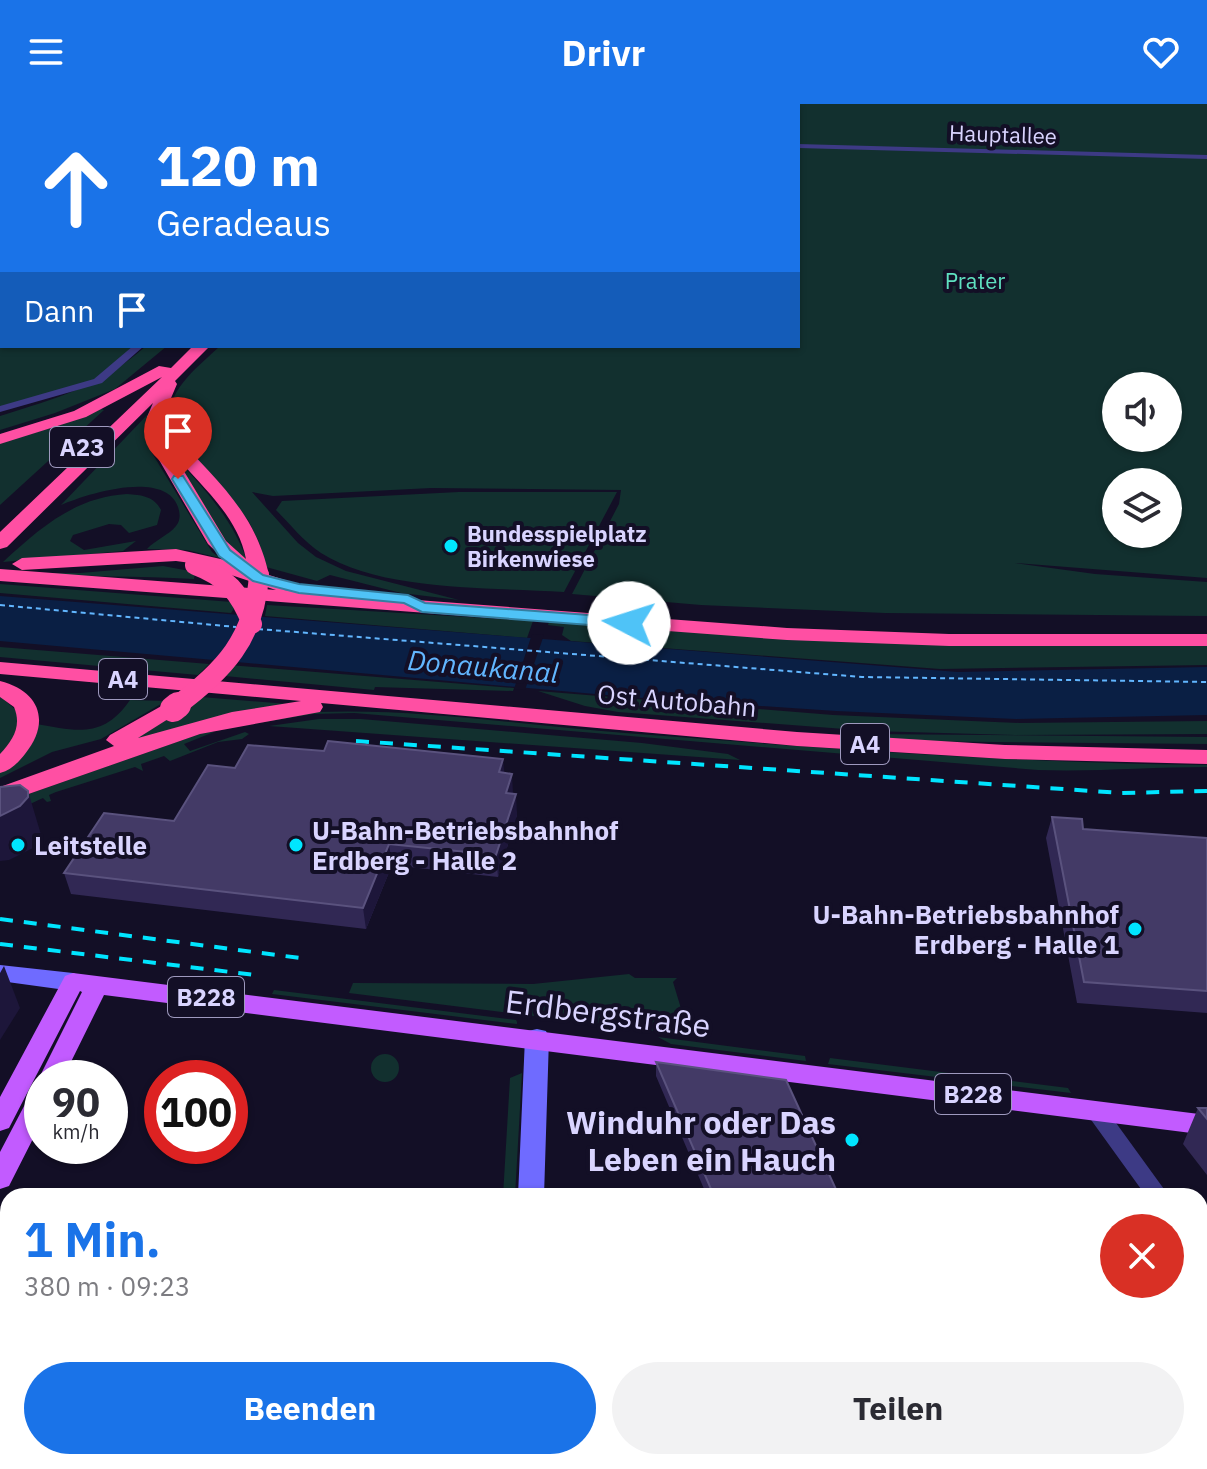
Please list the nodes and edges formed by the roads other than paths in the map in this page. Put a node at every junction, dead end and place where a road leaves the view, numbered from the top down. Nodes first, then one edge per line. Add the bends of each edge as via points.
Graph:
1 (800, 146) edge
2 (837, 147) junction
3 (800, 154) edge
4 (1207, 157) edge
5 (137, 348) edge
6 (186, 348) edge
7 (199, 348) edge
8 (168, 372) junction
9 (0, 409) edge
10 (160, 410) junction
11 (0, 437) edge
12 (0, 524) edge
13 (0, 543) edge
14 (0, 566) edge
15 (258, 568) junction
16 (0, 575) edge
17 (422, 607) junction
18 (252, 624) junction
19 (1207, 640) edge
20 (0, 668) edge
21 (0, 676) edge
22 (0, 688) edge
23 (417, 706) junction
24 (1207, 757) edge
25 (0, 766) edge
26 (0, 786) edge
27 (0, 796) edge
28 (0, 973) edge
29 (73, 982) junction
30 (98, 984) junction
31 (537, 1038) junction
32 (60, 1060) edge
33 (1096, 1111) junction
34 (0, 1121) edge
35 (1207, 1125) edge
36 (24, 1131) edge
37 (0, 1178) edge
38 (531, 1188) edge
39 (1152, 1188) edge

1 - 2 street, Hauptallee
2 - 3 street
2 - 4 street, Hauptallee
5 - 9 street via 98,381
6 - 8 highway, A23
7 - 8 highway, A23
8 - 10 highway
8 - 11 highway via 80,414
8 - 12 highway, A23
8 - 13 highway, A23
10 - 15 highway via 170,441 238,516
10 - 15 highway via 155,434 165,458 225,553
14 - 15 highway via 176,555
14 - 18 highway, bridge via 64,569 158,560 195,565 236,587
15 - 17 highway via 299,589 408,599
15 - 18 highway, bridge via 260,588
16 - 17 highway
17 - 19 highway via 871,638
18 - 26 highway, bridge via 218,673 173,709 103,747
20 - 23 highway, Ost Autobahn / A4
21 - 23 highway
22 - 25 highway via 23,702 29,720 24,742
23 - 24 highway, Ost Autobahn / A4 via 904,747
23 - 27 highway via 316,707 223,720
28 - 29 street, Erdbergstraße
29 - 30 main road, Erdbergstraße / B228
29 - 34 main road
30 - 31 main road, Erdbergstraße / B228
30 - 32 main road
31 - 33 main road, Erdbergstraße / B228
31 - 38 street
33 - 35 main road, Erdbergstraße / B228
33 - 39 street
36 - 37 main road

